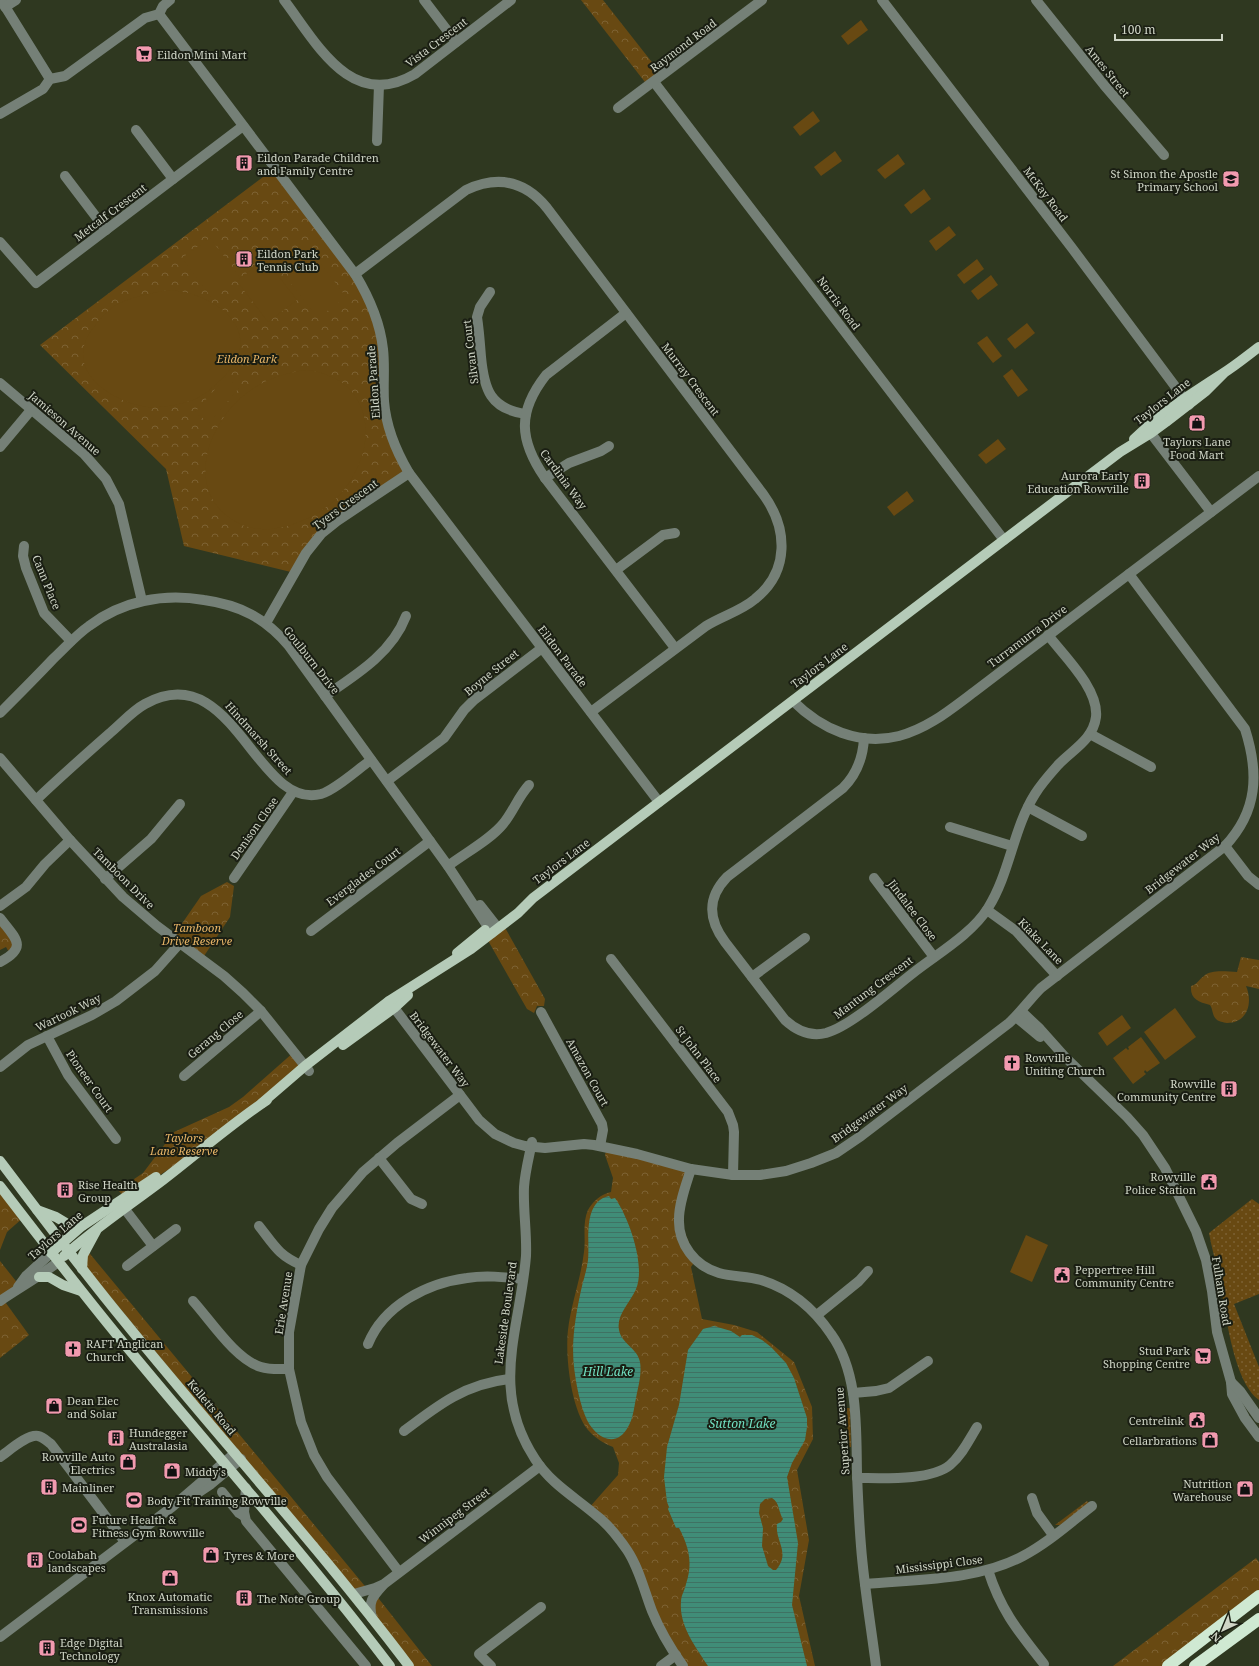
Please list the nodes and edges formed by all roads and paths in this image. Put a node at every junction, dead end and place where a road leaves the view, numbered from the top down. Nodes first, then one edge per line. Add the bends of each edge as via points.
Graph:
1 (16, 0) edge
2 (170, 0) edge
3 (284, 0) edge
4 (424, 0) edge
5 (511, 0) edge
6 (762, 0) edge
7 (882, 0) edge
8 (1036, 0) edge
9 (3, 3) edge
10 (159, 14) junction
11 (456, 42) junction
12 (50, 79) junction
13 (654, 82) junction
14 (379, 85) junction
15 (618, 108) dead end
16 (0, 114) edge
17 (243, 126) junction
18 (136, 130) dead end
19 (377, 141) dead end
20 (1164, 155) dead end
21 (65, 176) dead end
22 (173, 179) junction
23 (106, 230) junction
24 (0, 242) edge
25 (355, 274) junction
26 (490, 292) dead end
27 (626, 313) junction
28 (1259, 347) edge
29 (0, 383) edge
30 (1186, 401) junction
31 (31, 410) junction
32 (526, 414) junction
33 (1149, 430) junction
34 (609, 446) dead end
35 (0, 447) edge
36 (409, 473) junction
37 (1259, 476) edge
38 (545, 478) junction
39 (1211, 512) junction
40 (675, 533) dead end
41 (1004, 540) junction
42 (24, 546) dead end
43 (616, 570) junction
44 (1129, 574) junction
45 (142, 601) junction
46 (406, 616) dead end
47 (266, 623) junction
48 (1048, 635) junction
49 (71, 641) junction
50 (542, 648) junction
51 (675, 648) junction
52 (325, 696) junction
53 (793, 701) junction
54 (0, 712) edge
55 (591, 712) junction
56 (1090, 734) junction
57 (864, 738) junction
58 (0, 758) edge
59 (371, 760) junction
60 (1151, 767) dead end
61 (387, 781) junction
62 (529, 785) dead end
63 (1257, 787) edge
64 (294, 792) junction
65 (36, 800) junction
66 (659, 802) junction
67 (180, 804) dead end
68 (1028, 807) junction
69 (950, 827) dead end
70 (1082, 836) dead end
71 (70, 840) junction
72 (430, 841) junction
73 (1012, 846) junction
74 (1225, 846) junction
75 (448, 866) junction
76 (234, 878) dead end
77 (874, 878) dead end
78 (105, 879) junction
79 (1259, 886) edge
80 (0, 906) edge
81 (987, 910) junction
82 (0, 918) edge
83 (493, 928) junction
84 (311, 931) dead end
85 (805, 938) dead end
86 (180, 944) junction
87 (934, 957) junction
88 (611, 959) dead end
89 (0, 962) edge
90 (752, 977) junction
91 (1055, 977) junction
92 (392, 1004) junction
93 (261, 1011) junction
94 (541, 1012) dead end
95 (1019, 1014) junction
96 (47, 1036) junction
97 (0, 1067) edge
98 (307, 1068) junction
99 (184, 1076) dead end
100 (460, 1095) junction
101 (116, 1139) dead end
102 (532, 1144) junction
103 (600, 1144) junction
104 (379, 1158) junction
105 (0, 1161) edge
106 (691, 1169) junction
107 (733, 1175) junction
108 (0, 1186) edge
109 (121, 1204) junction
110 (422, 1204) dead end
111 (37, 1210) junction
112 (82, 1226) junction
113 (259, 1226) dead end
114 (97, 1228) junction
115 (176, 1229) dead end
116 (62, 1242) junction
117 (153, 1246) junction
118 (69, 1252) junction
119 (51, 1253) junction
120 (58, 1262) junction
121 (301, 1265) junction
122 (128, 1266) dead end
123 (82, 1269) junction
124 (868, 1271) dead end
125 (39, 1277) junction
126 (522, 1279) junction
127 (15, 1290) junction
128 (81, 1291) junction
129 (0, 1301) edge
130 (193, 1301) dead end
131 (816, 1315) junction
132 (368, 1344) dead end
133 (928, 1361) dead end
134 (289, 1368) junction
135 (509, 1379) junction
136 (1232, 1382) junction
137 (852, 1393) junction
138 (1259, 1418) edge
139 (977, 1428) dead end
140 (404, 1431) dead end
141 (1259, 1437) edge
142 (238, 1456) junction
143 (0, 1457) edge
144 (227, 1465) junction
145 (540, 1466) junction
146 (857, 1478) junction
147 (246, 1488) junction
148 (222, 1492) dead end
149 (1032, 1498) dead end
150 (1092, 1506) dead end
151 (244, 1516) junction
152 (1054, 1535) junction
153 (125, 1542) junction
154 (988, 1570) junction
155 (399, 1572) junction
156 (384, 1584) junction
157 (865, 1584) junction
158 (354, 1594) junction
159 (1259, 1596) edge
160 (541, 1607) dead end
161 (372, 1618) junction
162 (1259, 1619) edge
163 (0, 1637) edge
164 (676, 1655) junction
165 (1044, 1664) dead end
166 (366, 1666) edge
167 (390, 1666) edge
168 (409, 1666) edge
169 (491, 1666) edge
170 (661, 1666) edge
171 (683, 1666) edge
172 (876, 1666) edge
173 (1168, 1666) edge
174 (1195, 1666) edge

1 - 9 street
2 - 10 street
3 - 14 street, Vista Crescent via 339,69 360,82
4 - 11 street
5 - 11 street, Vista Crescent
6 - 13 street, Raymond Road
7 - 30 street, McKay Road
8 - 20 street, Ames Street
9 - 12 street
10 - 12 street via 145,18 64,76
10 - 17 street, Eildon Parade
11 - 14 street, Vista Crescent via 408,78
12 - 16 street via 43,89
13 - 15 street, Raymond Road
13 - 41 street, Norris Road
14 - 19 street
17 - 22 street, Metcalf Crescent
17 - 25 street, Eildon Parade
18 - 22 street
21 - 23 street
22 - 23 street, Metcalf Crescent
23 - 24 street, Metcalf Crescent via 36,284
25 - 27 street, Murray Crescent via 466,190 488,182 507,182 523,188 540,200
25 - 36 street, Eildon Parade via 369,298 380,331 388,426
26 - 32 street, Silvan Court via 477,317 484,383 495,401 504,408
27 - 32 street, Cardinia Way via 546,375 531,397
27 - 51 street, Murray Crescent via 770,502 782,538 778,568 762,593 747,605 714,620
28 - 30 main road, Taylors Lane
29 - 31 street, Jamieson Avenue
30 - 33 main road, Taylors Lane
31 - 35 street
31 - 45 street, Jamieson Avenue via 88,457 113,491 122,513
32 - 38 street, Cardinia Way via 526,434 530,453
33 - 39 street
33 - 41 main road, Taylors Lane
34 - 38 street via 569,463
36 - 47 street, Tyers Crescent via 337,521 318,538 306,553
36 - 50 street, Eildon Parade
37 - 39 street, Turramurra Drive
38 - 43 street, Cardinia Way
39 - 44 street, Turramurra Drive
40 - 43 street via 663,535
41 - 53 main road, Taylors Lane
42 - 49 street, Cann Place via 26,568 44,613
43 - 51 street, Cardinia Way
44 - 48 street, Turramurra Drive
44 - 63 street, Bridgewater Way via 1245,729 1254,754
45 - 47 street, Goulburn Drive via 183,597 214,601 239,609
45 - 49 street, Goulburn Drive via 106,614
46 - 52 street via 401,630 384,650 364,669
47 - 52 street, Goulburn Drive via 285,642
48 - 56 street, Mantung Crescent via 1092,693 1096,716
48 - 57 street, Turramurra Drive via 937,720 898,736
49 - 54 street, Goulburn Drive
50 - 55 street, Eildon Parade
50 - 61 street, Boyne Street via 474,700 439,742
51 - 55 street, Murray Crescent
52 - 59 street, Goulburn Drive
53 - 57 street, Turramurra Drive via 810,717 828,728
53 - 66 main road, Taylors Lane
55 - 66 street, Eildon Parade
56 - 60 street
56 - 68 street, Mantung Crescent via 1052,772 1035,793
57 - 90 street, Mantung Crescent via 861,761 843,788 727,877 716,892 712,911 717,931
58 - 65 street, Tamboon Drive
59 - 61 street, Goulburn Drive
59 - 64 street via 321,794
61 - 72 street, Goulburn Drive
62 - 75 street via 498,829
63 - 74 street, Bridgewater Way via 1244,822 1238,833
64 - 65 street, Hindmarsh Street via 270,771 214,708 196,698 177,695 144,704
64 - 76 street, Denison Close
65 - 71 street, Tamboon Drive
66 - 83 main road, Taylors Lane via 533,898 514,908
67 - 78 street via 151,839
68 - 70 street
68 - 73 street, Mantung Crescent
69 - 73 street
71 - 78 street, Tamboon Drive
71 - 80 street via 26,887
72 - 75 street, Goulburn Drive
72 - 84 street, Everglades Court
73 - 81 street, Mantung Crescent via 1002,880
74 - 79 street
74 - 91 street, Bridgewater Way
75 - 83 street, Goulburn Drive via 470,900
77 - 87 street, Jindalee Close
78 - 86 street, Tamboon Drive via 142,915
81 - 87 street, Mantung Crescent via 975,924
81 - 91 street, Kiaka Lane via 1016,930
82 - 89 street via 17,944 14,954
83 - 92 main road, Taylors Lane via 466,944 441,968
85 - 90 street
86 - 93 street, Tamboon Drive via 224,976
86 - 96 street, Wartook Way via 156,972 116,1001
87 - 90 street, Mantung Crescent via 849,1022 832,1031 816,1035 797,1029 785,1020
88 - 107 street, St John Place via 728,1112 734,1132
91 - 95 street, Bridgewater Way via 1032,1007
92 - 98 main road, Taylors Lane
92 - 100 street, Bridgewater Way
93 - 98 street, Tamboon Drive
93 - 99 street, Gerang Close
94 - 103 street, Amazon Court via 602,1124
95 - 107 street, Bridgewater Way via 836,1153 786,1171 760,1175
95 - 136 street, Fulham Road via 1040,1029 1127,1117 1143,1135 1165,1168 1196,1231 1206,1260 1217,1332
96 - 97 street, Wartook Way via 28,1045
96 - 101 street, Pioneer Court via 68,1075
98 - 109 main road, Taylors Lane via 163,1180
100 - 102 street, Bridgewater Way via 495,1134 514,1143
100 - 104 street, Erie Avenue
102 - 103 street, Bridgewater Way via 554,1148
102 - 126 street, Lakeside Boulevard via 524,1187 526,1240
103 - 106 street, Bridgewater Way
104 - 110 street via 411,1199
104 - 121 street, Erie Avenue via 332,1208
105 - 111 main road, Kelletts Road
106 - 107 street, Bridgewater Way
106 - 131 street, Superior Avenue via 678,1218 682,1238 690,1254 716,1272 777,1286 796,1297
108 - 119 main road
109 - 112 main road, Taylors Lane
109 - 114 main road, Taylors Lane
109 - 117 street
111 - 112 main road via 71,1226
111 - 116 main road, Kelletts Road
112 - 116 main road, Taylors Lane
113 - 121 street via 277,1250 286,1258
114 - 118 main road, Taylors Lane
114 - 123 main road via 84,1255
115 - 117 street
116 - 118 main road, Kelletts Road
116 - 119 main road, Taylors Lane
117 - 122 street
118 - 120 main road, Taylors Lane
118 - 123 main road, Kelletts Road
119 - 120 main road
119 - 127 street, Taylors Lane
120 - 125 street, Taylors Lane
120 - 128 main road
121 - 134 street, Erie Avenue via 289,1332
123 - 142 main road, Kelletts Road
124 - 131 street via 861,1280
125 - 127 street, Taylors Lane
125 - 128 main road via 49,1277
126 - 132 street via 473,1277 434,1286 405,1301 383,1319
126 - 135 street, Lakeside Boulevard
127 - 129 street, Taylors Lane
128 - 144 main road
130 - 134 street via 244,1359 270,1369
131 - 137 street, Superior Avenue via 842,1351
133 - 137 street via 890,1388
134 - 155 street, Erie Avenue via 301,1422 314,1455 327,1477
135 - 140 street via 482,1383 455,1394
135 - 145 street, Lakeside Boulevard via 512,1406 520,1429
136 - 138 street, Fulham Road
136 - 141 street, Fulham Road via 1232,1394 1237,1405
137 - 146 street, Superior Avenue
139 - 146 street via 957,1458 942,1470 927,1475
142 - 144 street
142 - 158 main road, Kelletts Road
143 - 153 street via 30,1437 44,1439 51,1444
144 - 147 main road
144 - 153 street via 196,1494 172,1507
145 - 155 street, Winnipeg Street
145 - 164 street, Lakeside Boulevard via 562,1489 596,1515 619,1539 636,1565 658,1624
146 - 157 street, Superior Avenue
147 - 151 street
147 - 167 main road via 343,1604
148 - 151 street
149 - 152 street via 1037,1513
150 - 152 street, Mississippi Close
151 - 166 street
152 - 154 street, Mississippi Close via 1023,1556
153 - 163 street
154 - 157 street, Mississippi Close via 945,1577
154 - 165 street via 995,1591 1009,1618
155 - 156 street, Winnipeg Street
156 - 158 street, Winnipeg Street
156 - 161 street, Winnipeg Street via 371,1602
157 - 172 street, Superior Avenue
158 - 161 main road, Kelletts Road
159 - 173 highway
160 - 169 street via 479,1654
161 - 168 main road, Kelletts Road
162 - 174 highway
164 - 170 street
164 - 171 street, Lakeside Boulevard

